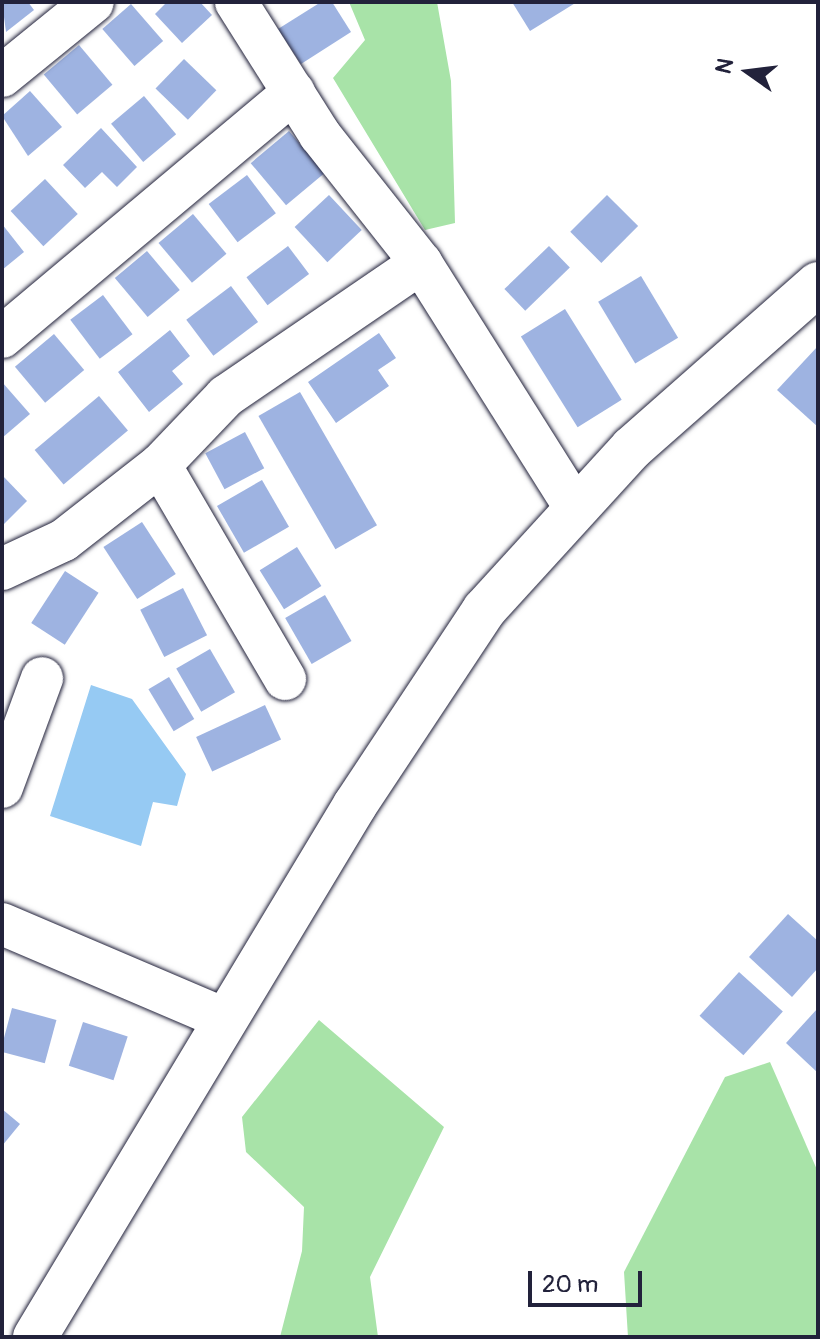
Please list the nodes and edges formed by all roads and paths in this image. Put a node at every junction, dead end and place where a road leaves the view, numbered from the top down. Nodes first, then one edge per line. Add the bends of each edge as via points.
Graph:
1 (93, 2) edge
2 (236, 2) edge
3 (2, 76) edge
4 (294, 92) junction
5 (421, 263) junction
6 (816, 291) edge
7 (2, 337) edge
8 (160, 465) junction
9 (574, 506) junction
10 (2, 569) edge
11 (42, 678) dead end
12 (285, 679) dead end
13 (2, 787) edge
14 (2, 924) edge
15 (225, 1019) junction
16 (35, 1337) edge

1 - 3 street
2 - 4 street
4 - 5 street
4 - 7 street
5 - 8 street via 226,396
5 - 9 street
6 - 9 street
8 - 10 street via 64,540
8 - 12 street
9 - 15 street via 484,610
11 - 13 street
14 - 15 street
15 - 16 street

